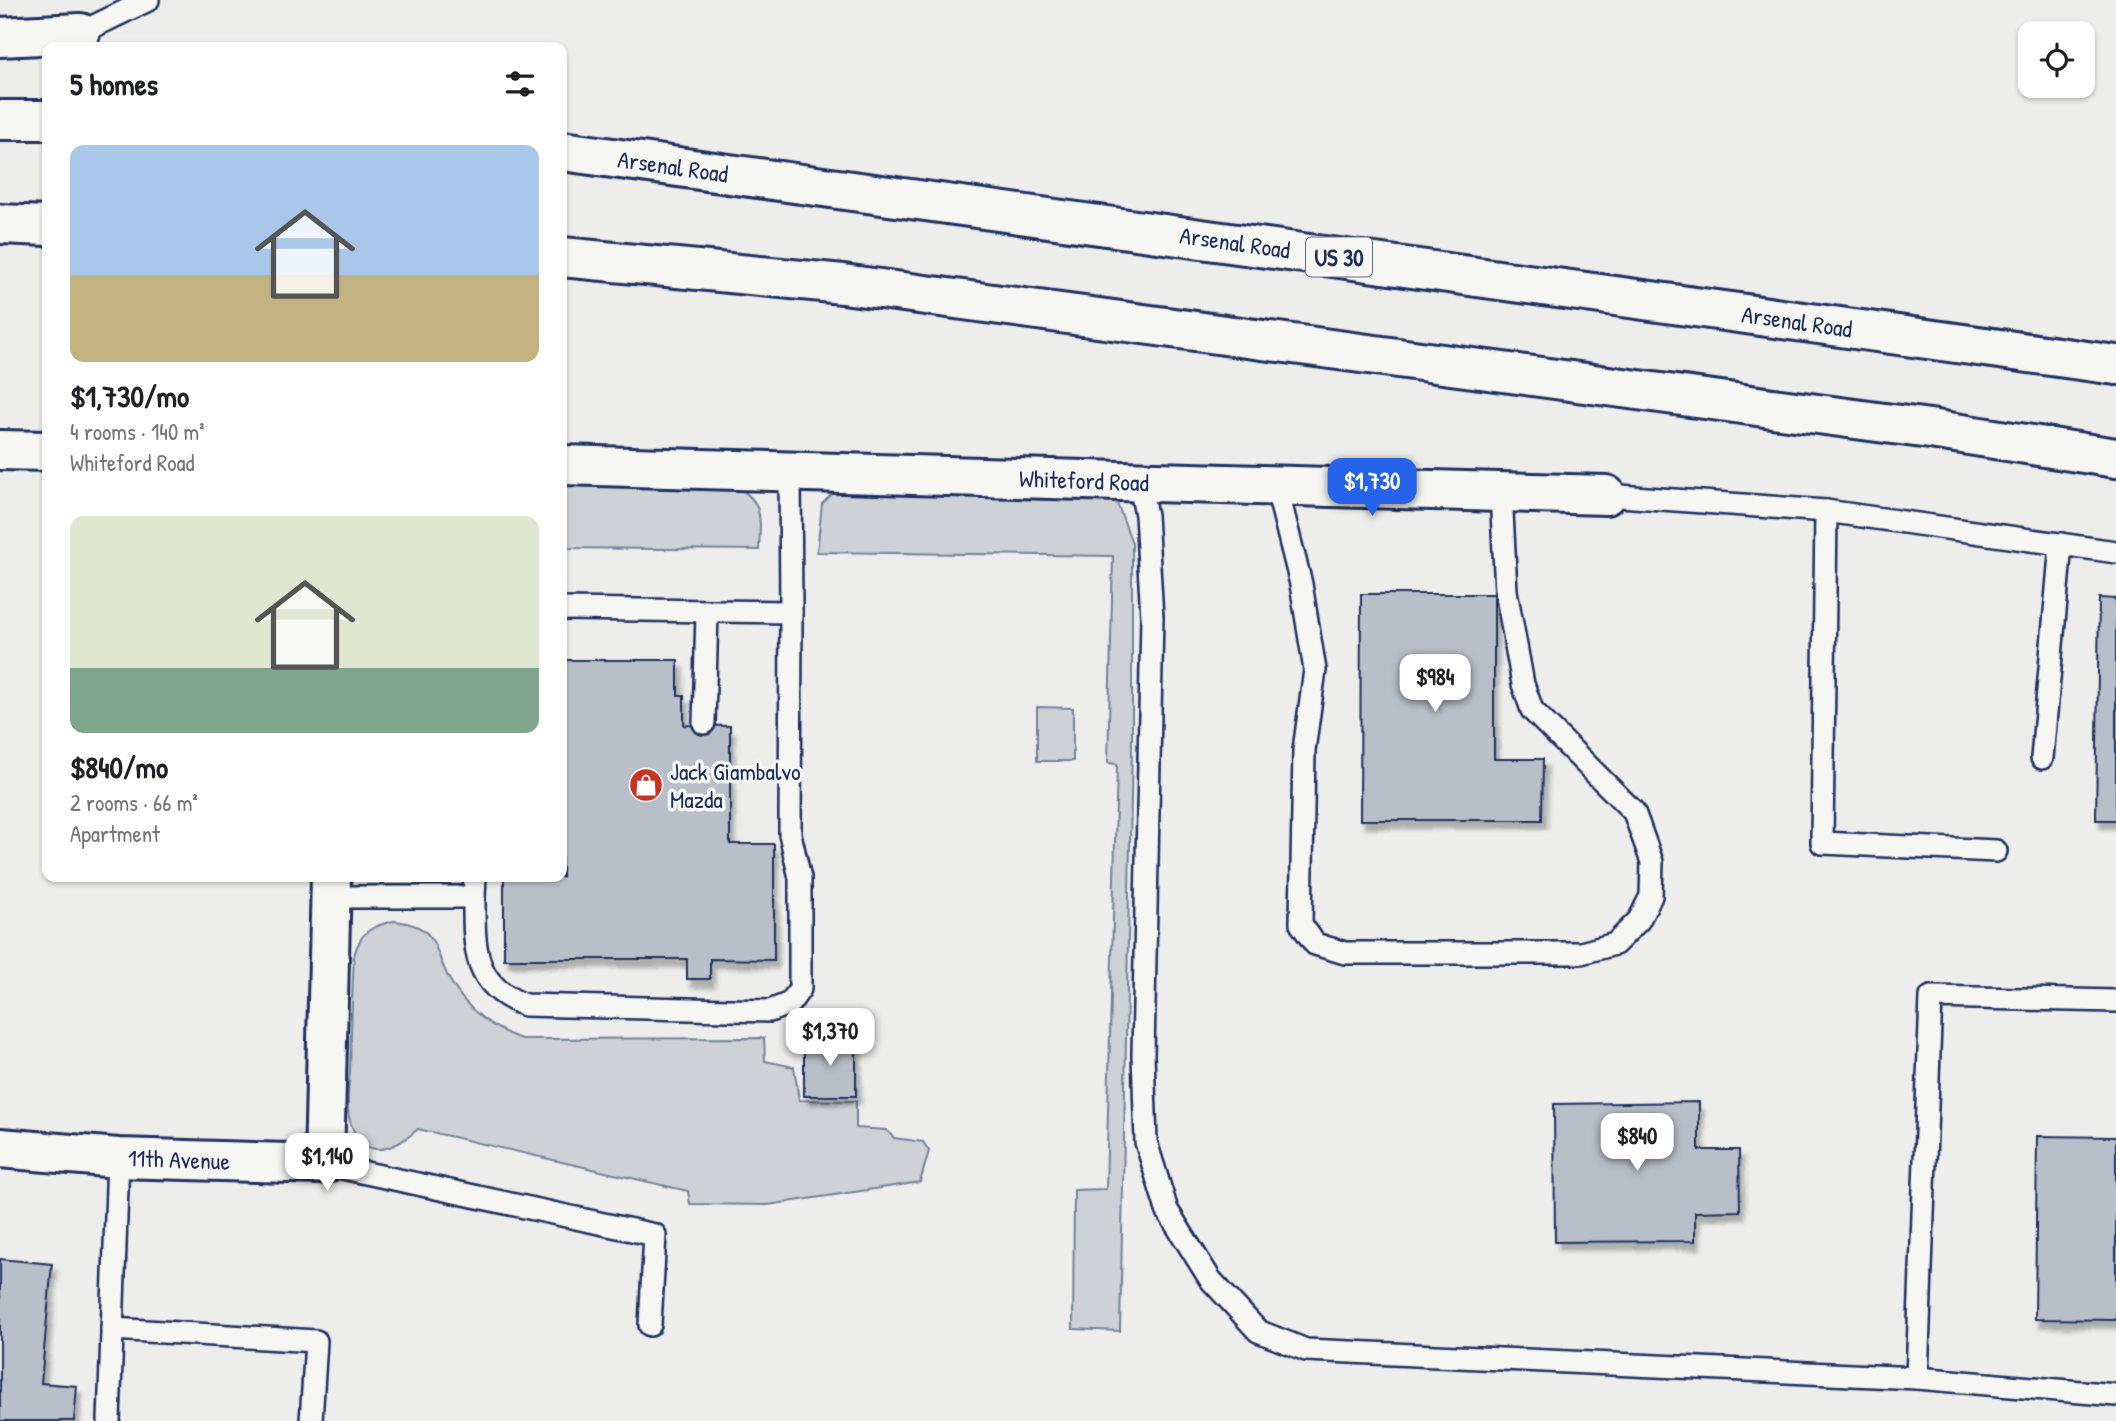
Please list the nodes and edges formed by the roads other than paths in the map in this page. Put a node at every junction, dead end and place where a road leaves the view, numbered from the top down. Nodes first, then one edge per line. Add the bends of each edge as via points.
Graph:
1 (148, 0) edge
2 (80, 33) joint
3 (0, 37) edge
4 (0, 120) edge
5 (42, 120) edge
6 (567, 152) edge
7 (0, 225) edge
8 (42, 226) edge
9 (567, 257) edge
10 (2116, 365) edge
11 (0, 450) edge
12 (42, 451) edge
13 (2116, 458) edge
14 (567, 466) edge
15 (790, 472) junction
16 (1139, 481) junction
17 (1276, 485) junction
18 (1501, 492) junction
19 (1606, 495) joint
20 (1826, 511) junction
21 (2061, 544) junction
22 (2116, 552) edge
23 (567, 609) edge
24 (707, 612) junction
25 (791, 612) junction
26 (704, 723) dead end
27 (2042, 758) dead end
28 (1996, 851) dead end
29 (330, 887) edge
30 (475, 887) edge
31 (2116, 1001) edge
32 (0, 1148) edge
33 (118, 1158) junction
34 (324, 1164) junction
35 (650, 1325) dead end
36 (112, 1329) junction
37 (1917, 1378) junction
38 (2116, 1395) edge
39 (109, 1421) edge
40 (311, 1421) edge

1 - 2 lane
2 - 3 main road
4 - 5 main road
6 - 10 main road, Arsenal Road / US 30
7 - 8 main road
9 - 13 main road via 857,286 1916,427
11 - 12 main road
14 - 15 main road, Whiteford Road
15 - 16 main road, Whiteford Road
15 - 25 lane
16 - 17 main road, Whiteford Road
16 - 37 lane via 1146,515 1152,617 1143,1055 1146,1142 1167,1210 1210,1279 1258,1331 1306,1350
17 - 18 main road, Whiteford Road
17 - 18 lane via 1301,584 1315,670 1304,750 1301,924 1315,944 1345,953 1581,953 1615,944 1639,920 1651,896 1652,862 1634,812 1532,710 1506,591
18 - 19 main road, Whiteford Road
19 - 20 lane
20 - 21 lane
20 - 28 lane via 1822,843
21 - 22 lane
21 - 27 lane
23 - 24 lane
24 - 25 lane
24 - 26 lane
25 - 30 lane via 790,834 800,878 800,989 790,1003 770,1011 525,1005 503,997 487,979 474,950
29 - 30 lane
29 - 34 main road
31 - 37 lane via 1931,997
32 - 33 main road, 11th Avenue
33 - 34 main road, 11th Avenue
33 - 36 lane
34 - 35 lane via 655,1236
36 - 39 lane
36 - 40 lane via 316,1341
37 - 38 lane

